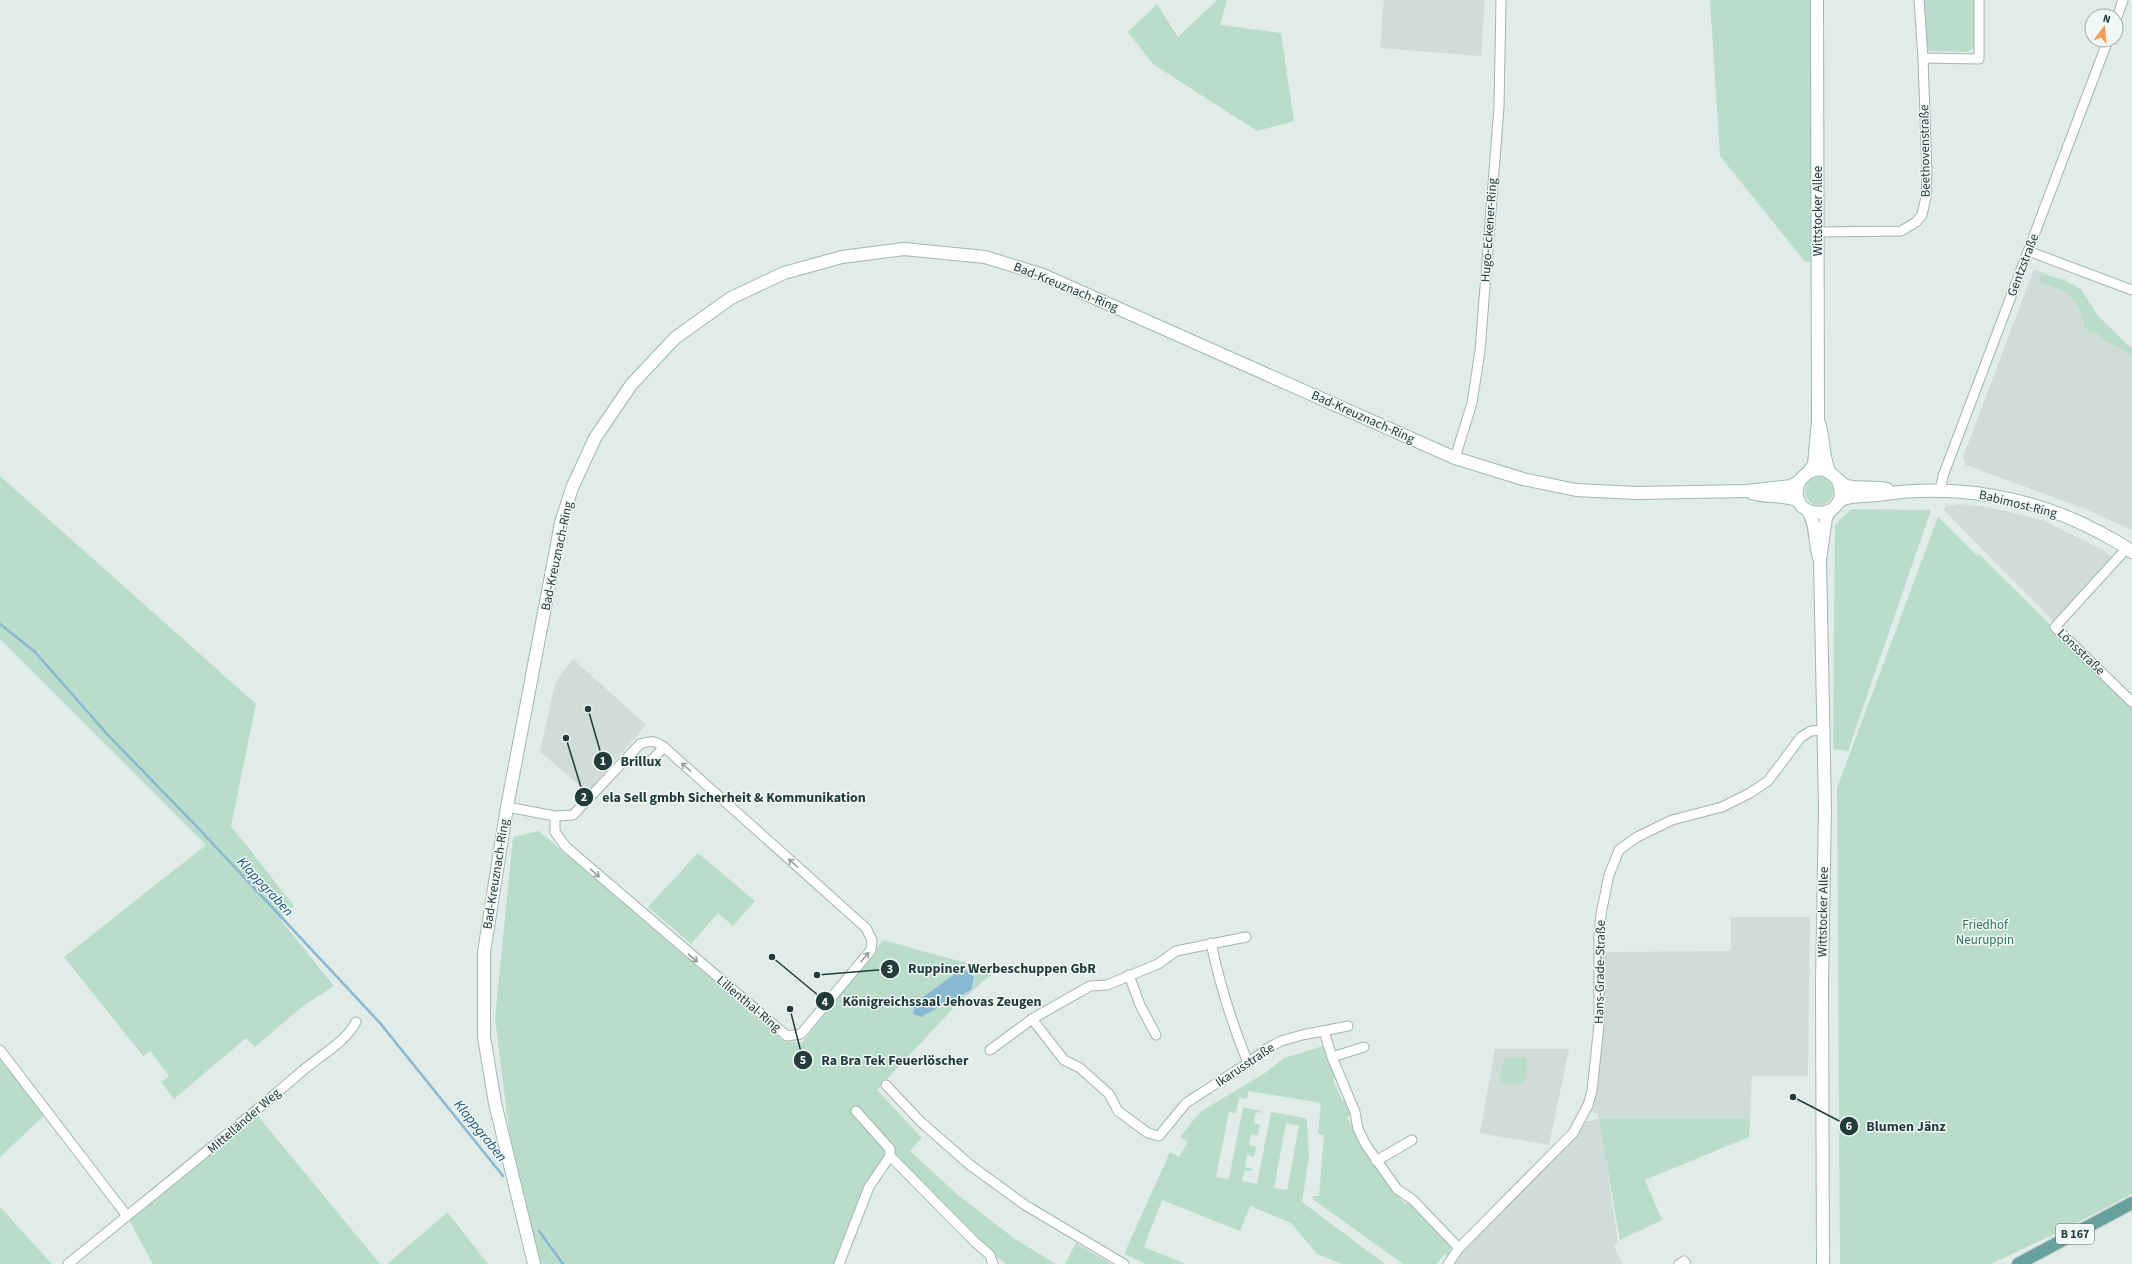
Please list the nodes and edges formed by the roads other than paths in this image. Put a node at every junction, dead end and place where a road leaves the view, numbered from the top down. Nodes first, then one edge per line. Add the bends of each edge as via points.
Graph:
1 (1502, 0) edge
2 (1817, 0) edge
3 (1918, 0) edge
4 (1979, 0) edge
5 (2105, 48) edge
6 (1923, 58) junction
7 (1818, 232) junction
8 (2028, 251) junction
9 (2132, 290) edge
10 (1818, 422) junction
11 (1455, 458) junction
12 (1810, 472) junction
13 (1834, 477) junction
14 (1799, 481) junction
15 (1940, 490) junction
16 (1747, 491) junction
17 (1894, 491) junction
18 (1799, 501) junction
19 (1839, 501) junction
20 (1808, 511) junction
21 (1830, 511) junction
22 (2129, 550) edge
23 (1820, 560) junction
24 (2132, 702) edge
25 (1824, 730) junction
26 (664, 747) junction
27 (628, 759) junction
28 (507, 807) junction
29 (555, 816) junction
30 (1246, 938) dead end
31 (1211, 943) junction
32 (1129, 975) junction
33 (1032, 1019) junction
34 (356, 1022) dead end
35 (1348, 1026) dead end
36 (1324, 1031) junction
37 (1156, 1035) dead end
38 (1364, 1046) dead end
39 (0, 1050) edge
40 (990, 1050) dead end
41 (1332, 1056) junction
42 (1248, 1063) junction
43 (886, 1085) dead end
44 (856, 1111) dead end
45 (1412, 1140) dead end
46 (890, 1156) junction
47 (1376, 1161) junction
48 (2132, 1203) edge
49 (127, 1216) junction
50 (1459, 1248) junction
51 (68, 1264) edge
52 (534, 1264) edge
53 (839, 1264) edge
54 (993, 1264) edge
55 (1124, 1264) edge
56 (1448, 1264) edge
57 (1678, 1264) edge
58 (1686, 1264) edge
59 (1823, 1264) edge
60 (2018, 1264) edge

1 - 11 street, Hugo-Eckener-Ring via 1499,107 1480,351 1472,403
2 - 7 main road, Wittstocker Allee
3 - 6 street, Beethovenstraße
4 - 6 street via 1978,59
5 - 8 street, Gentzstraße
6 - 7 street, Beethovenstraße via 1927,182 1922,215 1901,231
7 - 10 main road, Wittstocker Allee
8 - 9 street
8 - 15 street, Gentzstraße via 1943,476
10 - 12 main road via 1814,464
10 - 13 main road via 1824,439 1826,464
11 - 16 main road, Bad-Kreuznach-Ring via 1523,479 1576,490 1637,493
11 - 28 main road, Bad-Kreuznach-Ring via 1043,275 985,257 904,249 842,257 784,273 731,298 675,338 631,384 595,438 572,488 561,523
12 - 13 main road via 1823,470
12 - 14 main road
13 - 17 main road, Babimost-Ring via 1846,485
13 - 19 main road via 1841,489
14 - 16 main road, Bad-Kreuznach-Ring via 1791,486
14 - 18 main road via 1796,495
15 - 17 main road, Babimost-Ring
15 - 22 main road, Babimost-Ring via 1976,493 2041,506 2084,525
16 - 18 main road, Bad-Kreuznach-Ring via 1759,495 1791,497
17 - 19 main road, Babimost-Ring via 1869,496 1850,496
18 - 20 main road, Wittstocker Allee
19 - 21 main road, Wittstocker Allee
20 - 21 main road
20 - 23 main road, Wittstocker Allee via 1815,526 1815,541
21 - 23 main road, Wittstocker Allee via 1826,518
22 - 24 street, Lönsstraße via 2055,627
23 - 25 main road, Wittstocker Allee via 1819,611
25 - 50 street, Hans-Grade-Straße via 1801,737 1768,780 1750,793 1722,806 1672,820 1637,837 1619,850 1609,875 1601,914 1599,1025 1592,1091 1588,1105 1573,1133
25 - 59 main road, Wittstocker Allee
26 - 27 street via 651,761
26 - 27 street, Lilienthal-Ring via 650,741 640,744
29 -> 26 street, Lilienthal-Ring via 554,832 566,847 787,1036 801,1034 871,950 872,940 866,928
27 - 29 street, Lilienthal-Ring via 573,816
28 - 29 street, Lilienthal-Ring
28 - 52 main road, Bad-Kreuznach-Ring via 484,952 484,1037 495,1103
30 - 31 street
31 - 32 street via 1176,951 1158,964
31 - 42 street via 1231,1020
32 - 33 street via 1107,985 1090,986
32 - 37 street via 1140,1005
33 - 40 street
33 - 42 street, Ikarusstraße via 1064,1060 1080,1068 1109,1094 1118,1111 1148,1133 1159,1136 1190,1100
34 - 49 street, Mittelländer Weg via 350,1034
35 - 36 street, Ikarusstraße
36 - 41 street
36 - 42 street, Ikarusstraße via 1281,1041
38 - 41 street
39 - 49 street
41 - 47 street via 1355,1112 1358,1129
43 - 55 street via 920,1121 970,1165 1025,1205
44 - 46 street via 890,1149
45 - 47 street
46 - 53 street via 869,1187
46 - 54 street via 990,1255
47 - 50 street via 1397,1189 1412,1198
48 - 60 main road, B 167
49 - 51 street, Mittelländer Weg
50 - 56 street, Hans-Grade-Straße
57 - 58 street via 1684,1261

